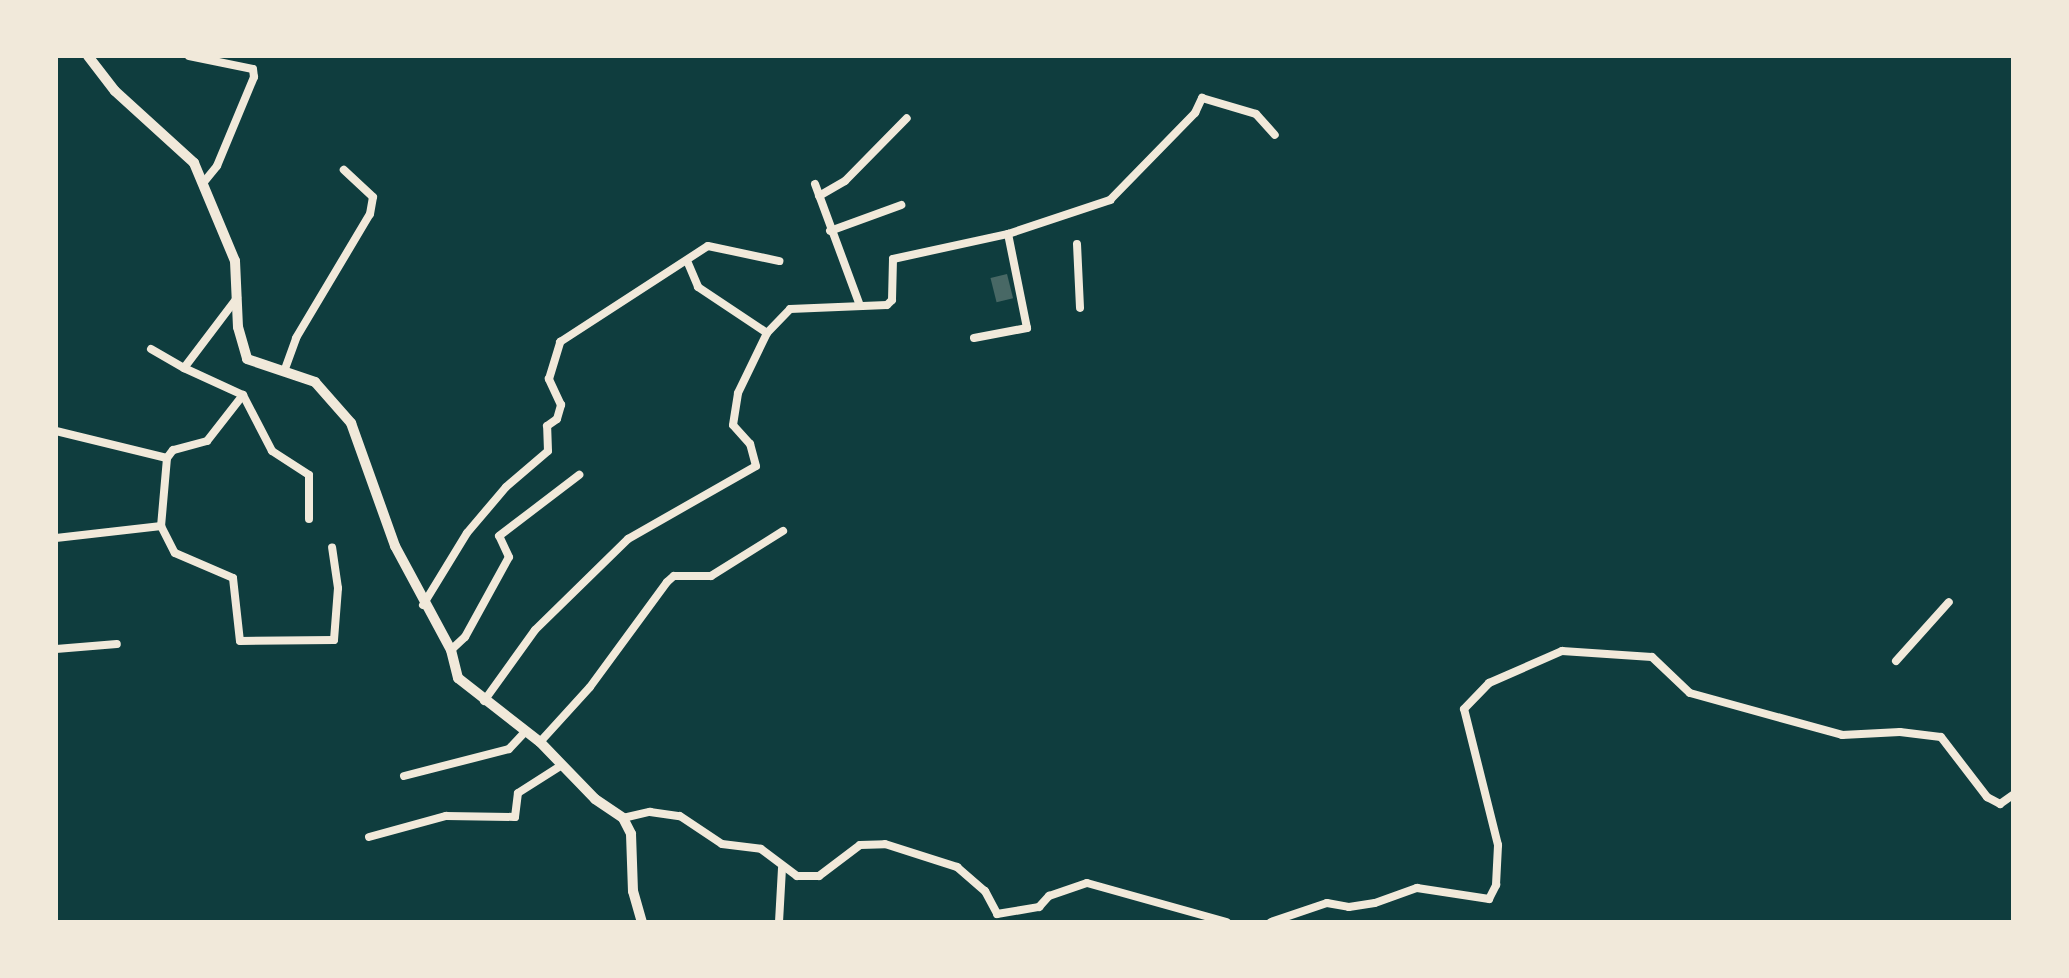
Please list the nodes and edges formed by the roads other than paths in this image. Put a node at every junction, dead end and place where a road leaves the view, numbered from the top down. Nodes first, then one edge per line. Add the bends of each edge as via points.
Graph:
1 (88, 56) edge
2 (189, 56) edge
3 (907, 118) dead end
4 (1275, 135) dead end
5 (344, 170) dead end
6 (203, 183) junction
7 (815, 184) dead end
8 (819, 196) junction
9 (901, 205) dead end
10 (830, 231) junction
11 (1008, 234) junction
12 (1077, 244) dead end
13 (779, 261) dead end
14 (688, 263) junction
15 (238, 297) junction
16 (859, 303) junction
17 (1080, 308) dead end
18 (767, 333) junction
19 (974, 338) dead end
20 (151, 349) dead end
21 (184, 368) junction
22 (285, 369) junction
23 (243, 395) junction
24 (56, 431) edge
25 (167, 458) junction
26 (579, 475) dead end
27 (309, 519) dead end
28 (161, 526) junction
29 (783, 531) dead end
30 (56, 538) edge
31 (332, 547) dead end
32 (1949, 602) dead end
33 (422, 606) junction
34 (117, 644) dead end
35 (56, 649) edge
36 (451, 650) junction
37 (1896, 661) dead end
38 (484, 701) junction
39 (525, 732) junction
40 (540, 742) junction
41 (562, 765) junction
42 (404, 776) dead end
43 (2013, 795) edge
44 (623, 818) junction
45 (369, 837) dead end
46 (782, 868) junction
47 (1189, 912) junction
48 (642, 922) edge
49 (779, 922) edge
50 (1189, 922) edge
51 (1227, 922) edge
52 (1271, 922) edge

1 - 6 street via 115,91 194,163
2 - 6 street via 253,69 254,77 217,166
3 - 8 street via 845,181
4 - 11 street via 1256,114 1202,98 1195,113 1119,194
5 - 22 street via 373,197 370,214 296,338
6 - 15 street via 235,261
7 - 8 street
8 - 10 street
9 - 10 street
10 - 16 street
11 - 16 street via 893,259 889,304
11 - 19 street via 1027,328
12 - 17 street
13 - 14 street via 708,246
14 - 18 street via 698,287
14 - 33 street via 675,264 560,342 549,379 561,405 557,419 547,426 548,451 506,487 467,533
15 - 21 street
15 - 22 street via 238,327 247,359
16 - 18 street via 790,309
18 - 38 street via 738,393 733,425 750,444 756,466 628,539 535,630
20 - 21 street
21 - 23 street
22 - 33 street via 315,382 351,423
23 - 25 street via 207,441 173,450
23 - 27 street via 272,451 309,475
24 - 25 street
25 - 28 street
26 - 36 street via 499,536 509,557 465,637
28 - 30 street
28 - 31 street via 175,553 233,578 240,641 334,640 338,588
29 - 40 street via 711,576 674,576 667,582 590,687
32 - 37 street
33 - 36 street
34 - 35 street
36 - 38 street via 458,678
38 - 39 street
39 - 40 street
39 - 42 street via 509,749
40 - 41 street
41 - 44 street via 595,799
41 - 45 street via 518,793 515,817 446,816
43 - 52 street via 2000,804 1987,797 1941,737 1900,732 1842,735 1690,693 1652,657 1562,651 1489,683 1464,709 1498,845 1496,885 1489,899 1417,888 1375,903 1327,903
44 - 46 street via 650,812 680,816 722,844 761,849
44 - 48 street via 631,834 633,891
46 - 47 street via 797,876 819,876 860,845 885,844 957,867 985,891 997,914 1039,907 1049,896 1087,883
46 - 49 street
47 - 50 street
47 - 51 street

